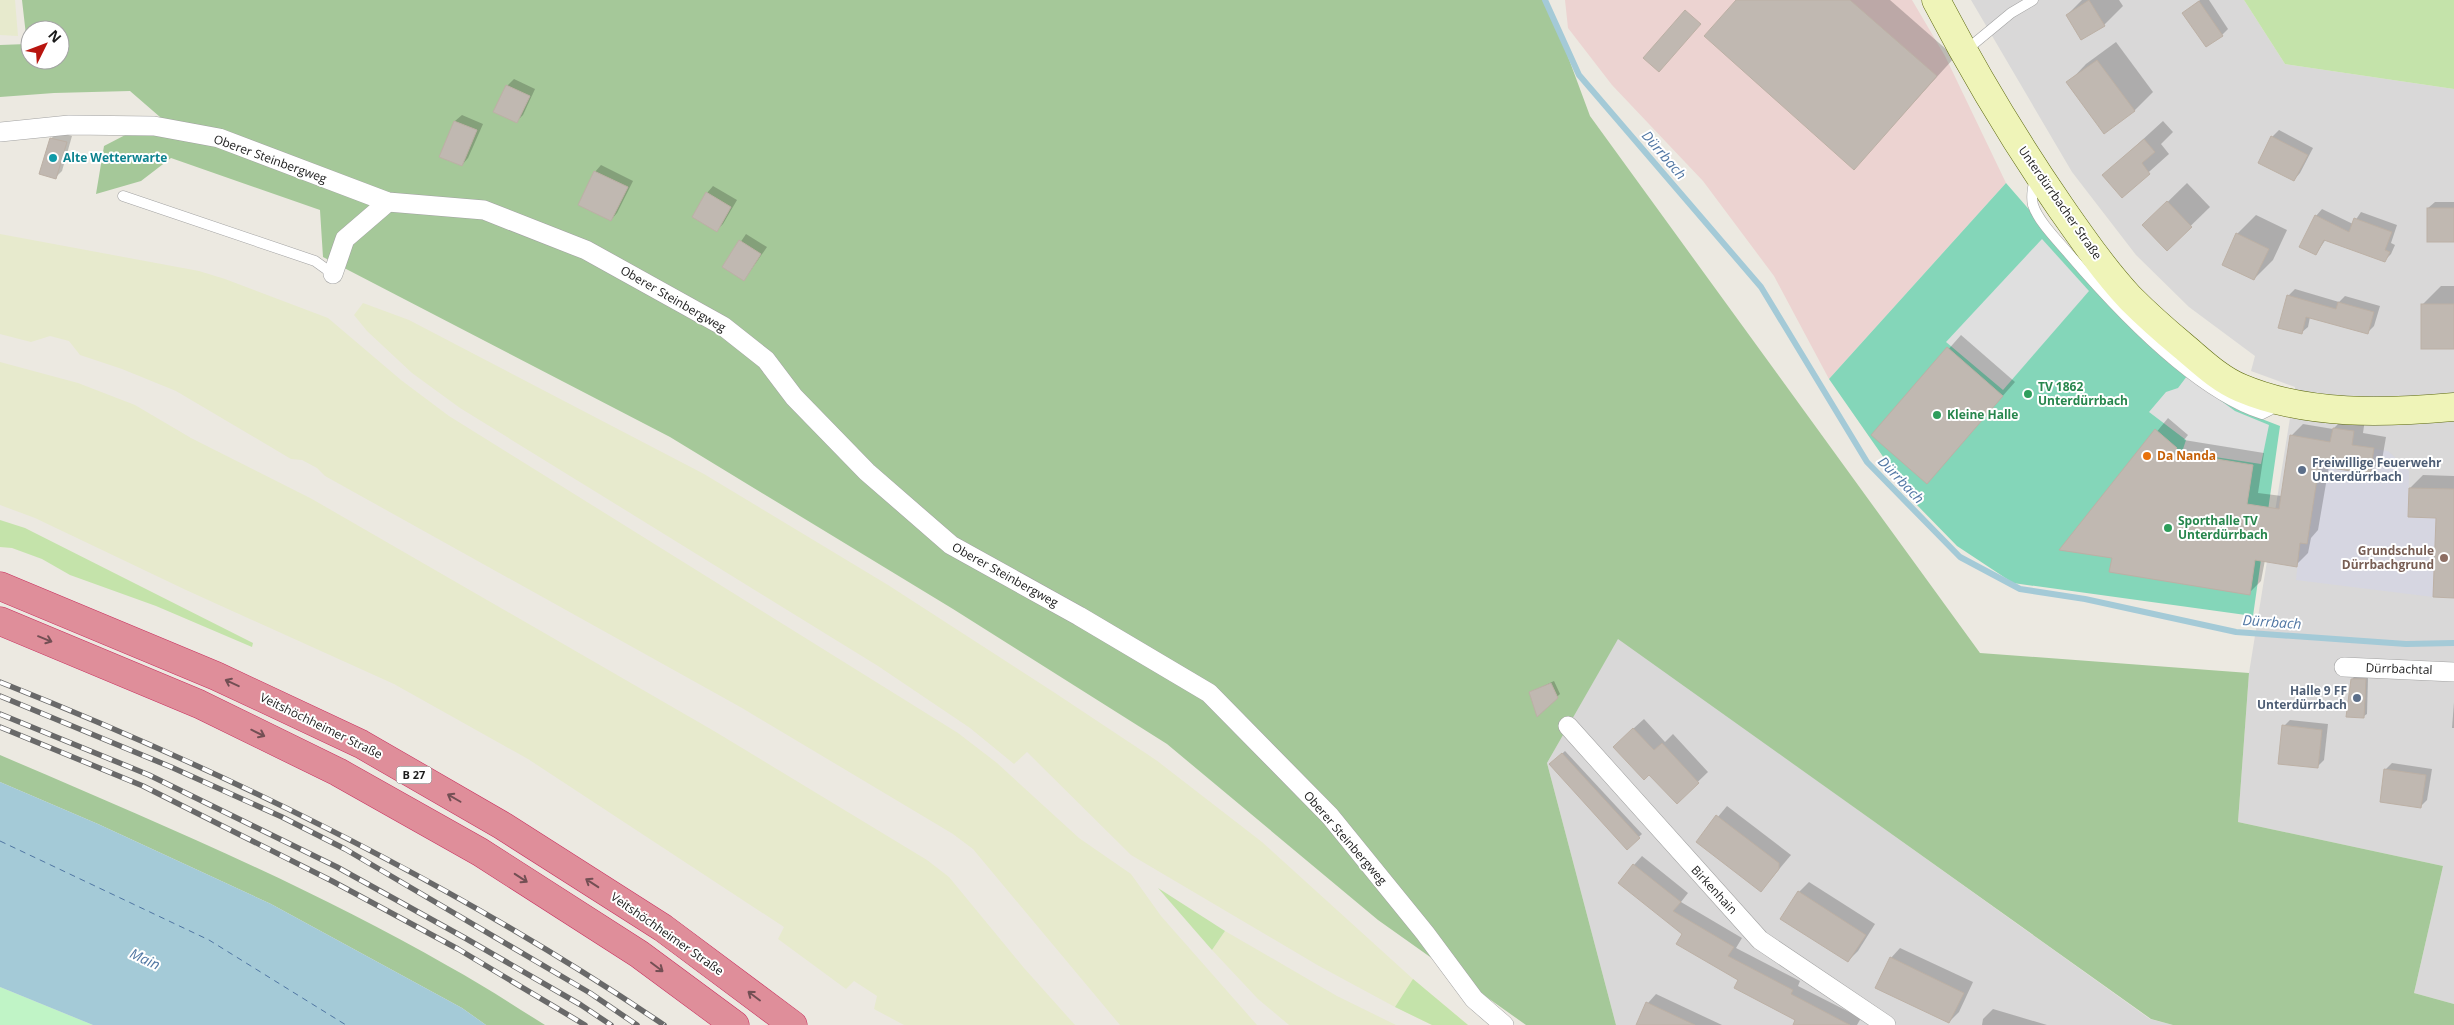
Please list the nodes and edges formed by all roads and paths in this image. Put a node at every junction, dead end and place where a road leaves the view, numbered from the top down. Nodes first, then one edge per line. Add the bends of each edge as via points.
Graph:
1 (1936, 0) edge
2 (2033, 0) edge
3 (1964, 52) junction
4 (0, 132) edge
5 (123, 196) dead end
6 (388, 202) junction
7 (333, 274) joint
8 (2454, 407) edge
9 (0, 586) edge
10 (0, 621) edge
11 (2344, 667) dead end
12 (2454, 672) edge
13 (1568, 726) dead end
14 (734, 1025) edge
15 (793, 1025) edge
16 (1504, 1025) edge
17 (1886, 1025) edge

1 - 3 street, Unterdürrbacher Straße
2 - 3 lane via 2011,13
3 - 8 street, Unterdürrbacher Straße via 2036,172 2085,243 2130,297 2214,372 2239,388 2301,405 2408,411
4 - 6 street, Oberer Steinbergweg via 70,124 154,126 220,138
5 - 7 lane via 315,261
6 - 7 street via 345,239
6 - 16 street, Oberer Steinbergweg via 484,210 586,250 723,326 766,360 794,397 867,472 951,545 1080,616 1209,693 1330,816 1474,999
15 -> 9 highway, Veitshöchheimer Straße / B 27 via 663,928 503,826 360,744 216,676
10 -> 14 highway via 199,704 338,772 480,852 640,954
11 - 12 street, Dürrbachtal
13 - 17 street, Birkenhain via 1760,940

